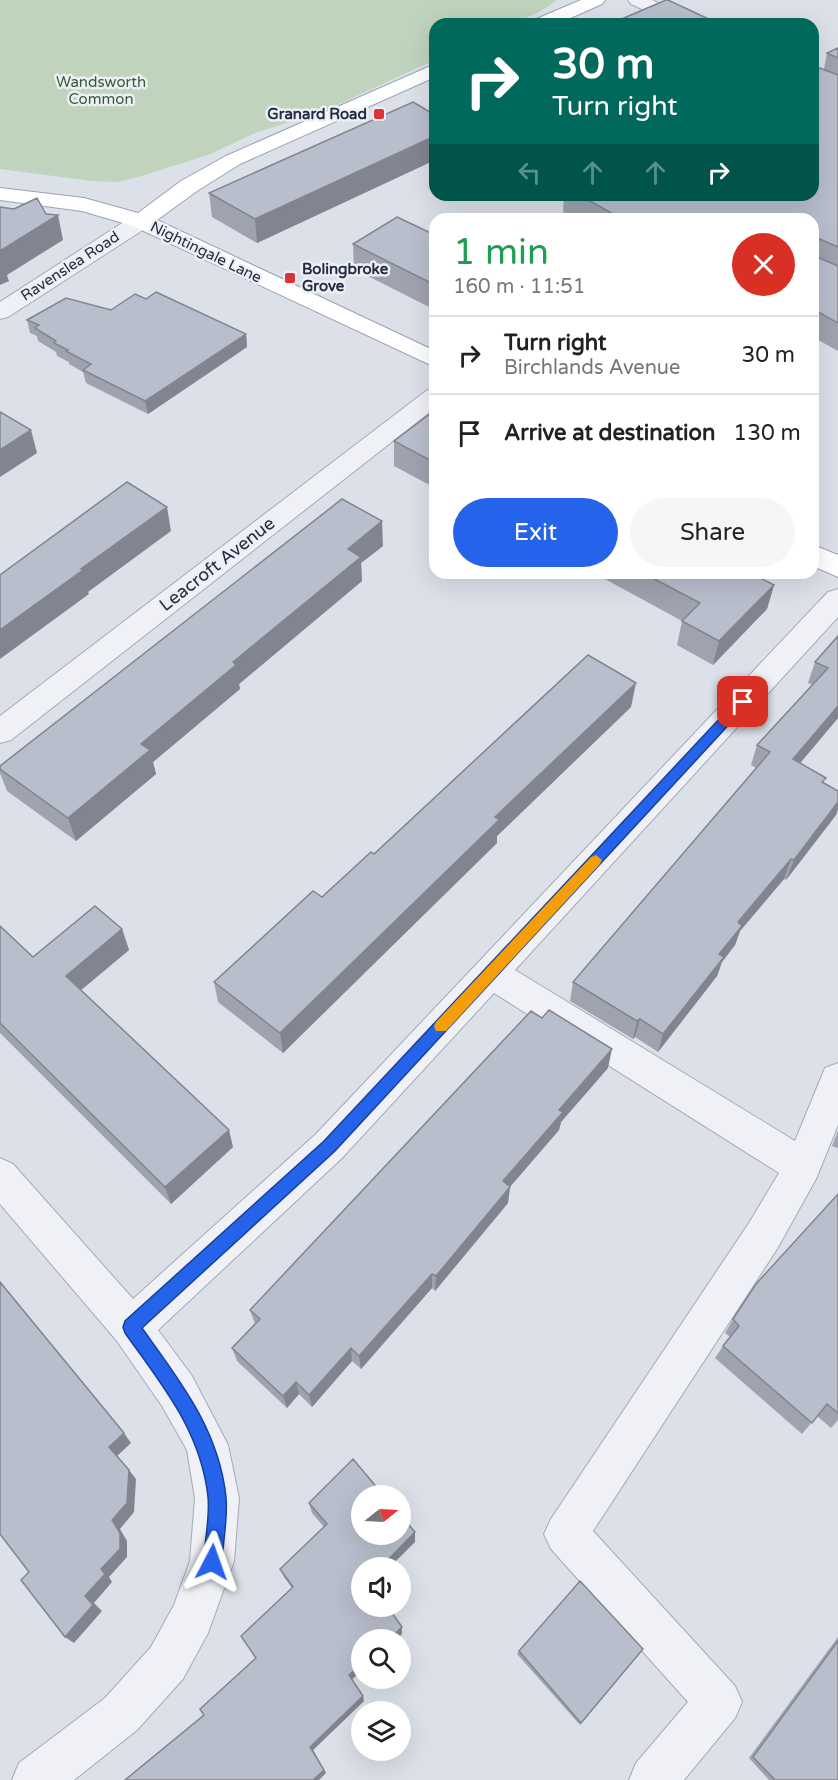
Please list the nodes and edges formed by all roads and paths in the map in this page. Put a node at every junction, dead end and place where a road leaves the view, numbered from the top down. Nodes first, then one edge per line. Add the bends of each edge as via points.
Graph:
1 (596, 0) edge
2 (637, 0) edge
3 (555, 18) edge
4 (676, 18) edge
5 (429, 73) edge
6 (0, 194) edge
7 (141, 221) junction
8 (0, 312) edge
9 (429, 357) edge
10 (429, 401) edge
11 (819, 557) edge
12 (838, 567) edge
13 (838, 599) edge
14 (0, 732) edge
15 (491, 973) junction
16 (838, 1078) edge
17 (803, 1167) junction
18 (0, 1176) edge
19 (131, 1327) junction
20 (36, 1780) edge
21 (653, 1780) edge

1 - 3 main road
2 - 4 street
5 - 7 main road via 233,160
6 - 7 main road, Nightingale Lane via 84,205
7 - 8 street, Ravenslea Road
7 - 9 main road, Nightingale Lane
10 - 14 street, Leacroft Avenue
11 - 12 main road
13 - 15 street
15 - 17 street
15 - 19 street via 329,1146
16 - 17 street
17 - 21 street via 763,1236 566,1534 719,1702
18 - 19 street
19 - 20 street via 177,1391 207,1446 217,1498 212,1562 192,1617 167,1664 121,1714

